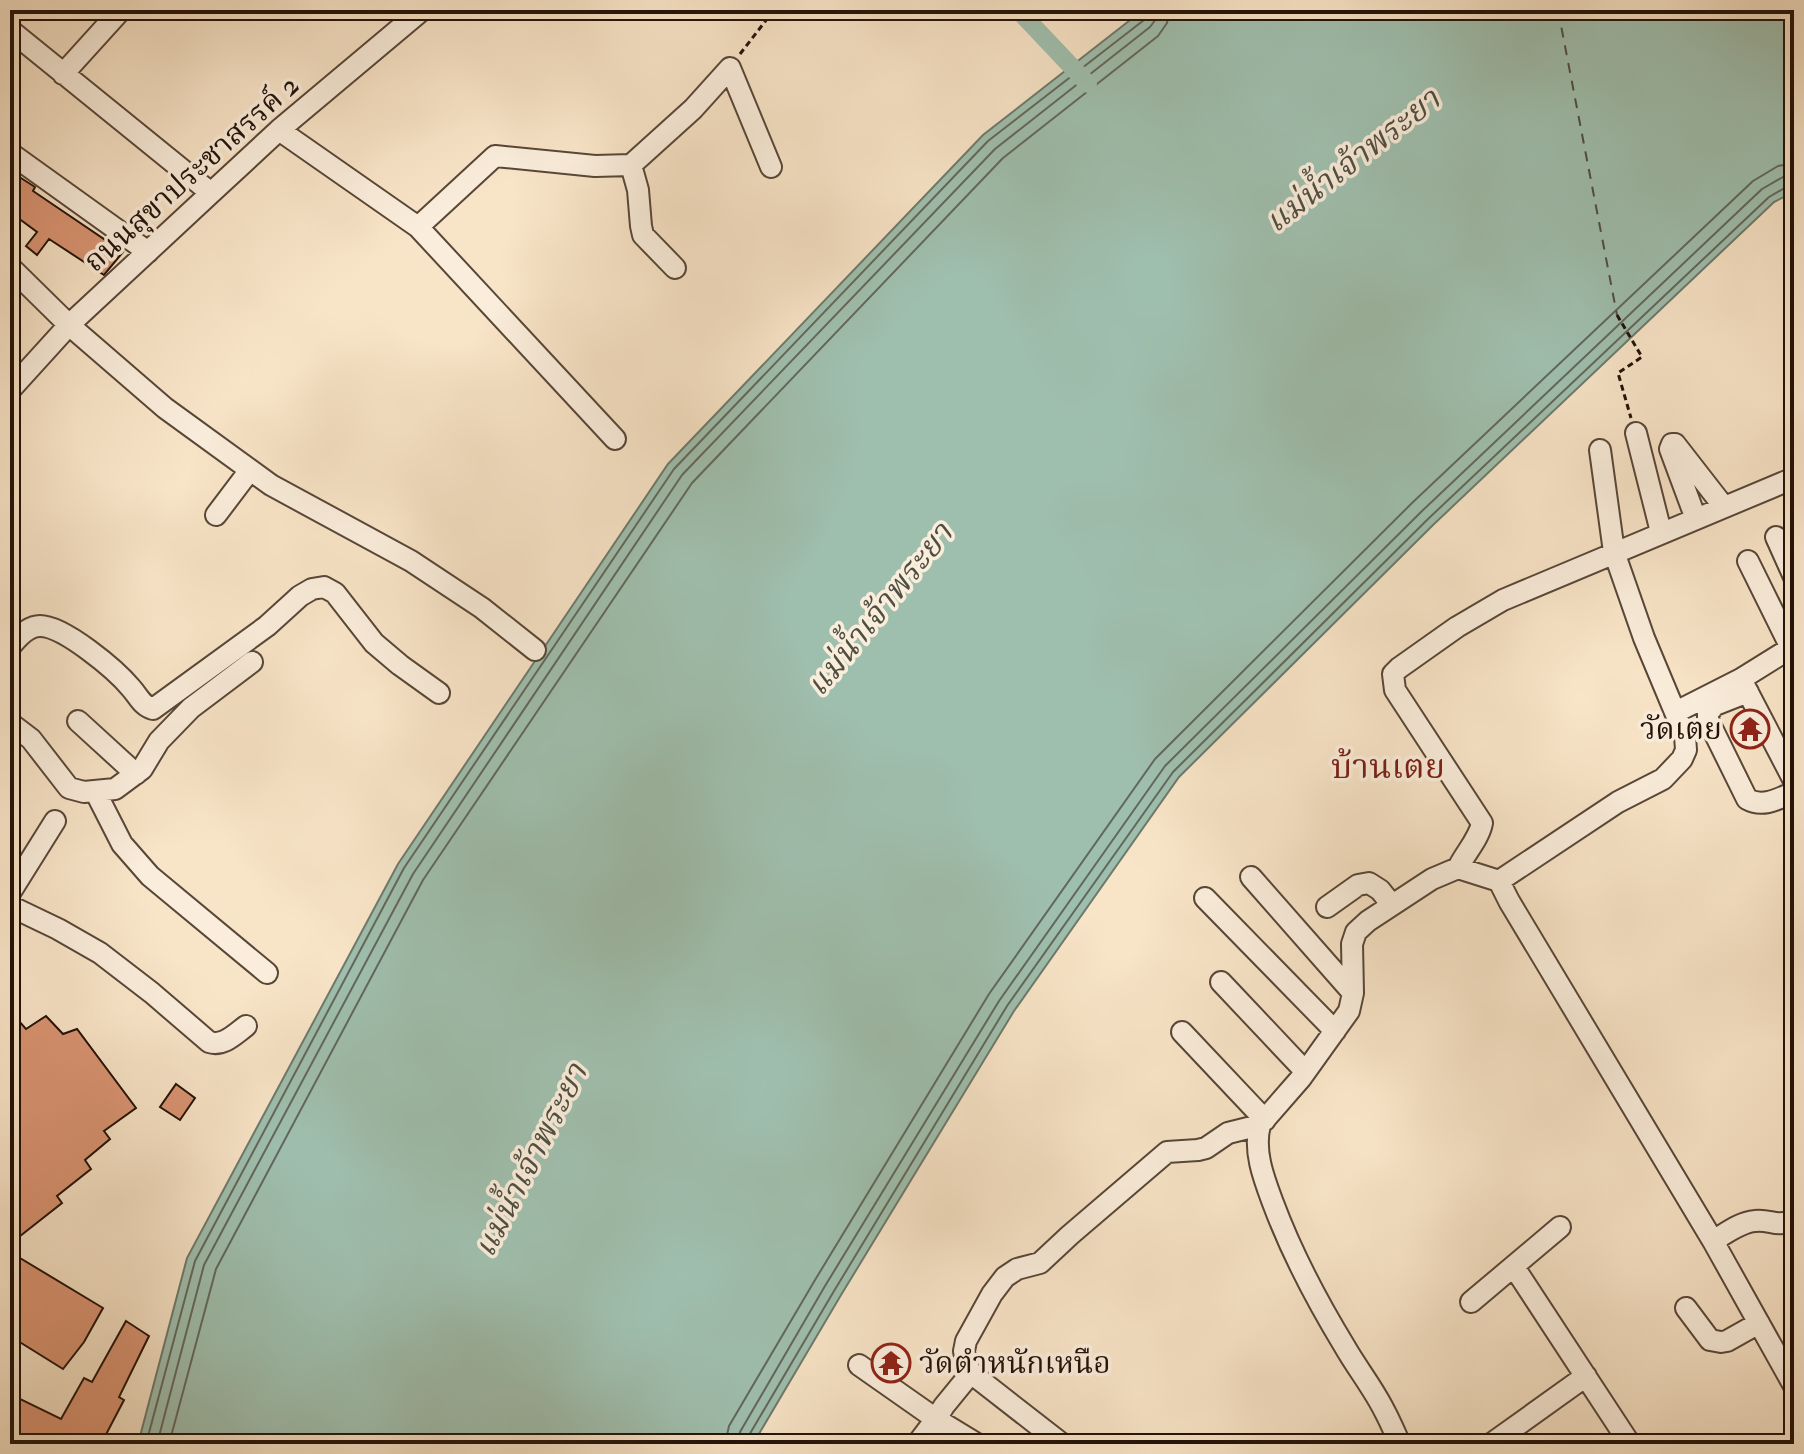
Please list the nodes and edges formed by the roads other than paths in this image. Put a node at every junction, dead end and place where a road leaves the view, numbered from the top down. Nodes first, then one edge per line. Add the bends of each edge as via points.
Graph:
1 (121, 10) edge
2 (422, 10) edge
3 (10, 30) edge
4 (63, 74) junction
5 (279, 130) junction
6 (10, 153) edge
7 (631, 165) junction
8 (771, 167) dead end
9 (211, 193) junction
10 (418, 227) junction
11 (148, 252) junction
12 (10, 267) edge
13 (675, 268) dead end
14 (69, 325) junction
15 (10, 390) edge
16 (1636, 433) road end
17 (615, 439) dead end
18 (1600, 450) dead end
19 (250, 470) junction
20 (1794, 478) edge
21 (1724, 507) junction
22 (216, 515) dead end
23 (1696, 519) junction
24 (1661, 532) junction
25 (1776, 537) dead end
26 (1614, 552) junction
27 (1748, 561) dead end
28 (1794, 577) edge
29 (10, 647) edge
30 (1793, 647) edge
31 (535, 650) dead end
32 (252, 662) dead end
33 (1745, 685) junction
34 (439, 693) dead end
35 (1676, 712) junction
36 (78, 721) dead end
37 (10, 723) edge
38 (136, 774) junction
39 (1794, 781) edge
40 (95, 791) junction
41 (1794, 792) edge
42 (55, 821) dead end
43 (1458, 868) junction
44 (1251, 877) dead end
45 (1499, 881) junction
46 (10, 893) edge
47 (1205, 898) dead end
48 (1392, 905) junction
49 (10, 906) edge
50 (1327, 907) dead end
51 (267, 973) dead end
52 (1221, 982) dead end
53 (1353, 993) junction
54 (246, 1026) dead end
55 (1335, 1031) junction
56 (1182, 1032) dead end
57 (1305, 1071) junction
58 (1262, 1123) junction
59 (1794, 1220) edge
60 (1560, 1227) dead end
61 (1713, 1241) junction
62 (1514, 1267) junction
63 (1471, 1302) dead end
64 (1686, 1308) dead end
65 (1759, 1323) junction
66 (859, 1365) dead end
67 (971, 1373) junction
68 (1586, 1376) junction
69 (1794, 1386) edge
70 (936, 1419) junction
71 (917, 1444) edge
72 (977, 1444) edge
73 (1062, 1444) edge
74 (1400, 1444) edge
75 (1491, 1444) edge
76 (1630, 1444) edge

1 - 4 street
2 - 5 street, ถนนสุขาประชาสรรค์ 2
3 - 4 street
4 - 9 street
5 - 9 street, ถนนสุขาประชาสรรค์ 2
5 - 10 street
6 - 11 street
7 - 8 street via 730,68
7 - 10 street via 495,156
7 - 13 street via 643,235
9 - 11 street, ถนนสุขาประชาสรรค์ 2
10 - 17 street
11 - 14 street, ถนนสุขาประชาสรรค์ 2
12 - 14 street
14 - 15 street, ถนนสุขาประชาสรรค์ 2
14 - 19 street via 165,408
16 - 24 street
18 - 26 street
19 - 22 street
19 - 31 street via 411,561
20 - 21 street
21 - 23 street
21 - 23 street via 1672,444
23 - 24 street
24 - 26 street
25 - 28 street
26 - 35 street
26 - 43 street via 1503,600 1393,674 1400,699 1482,823
27 - 30 street
29 - 34 street via 32,628 54,629 78,641 153,709 300,596 324,587 335,593 374,643
30 - 33 street
32 - 38 street via 191,708
33 - 35 street
33 - 39 street
33 - 41 street via 1715,705 1708,720 1747,799 1763,804
35 - 45 street via 1686,750 1663,779 1618,802
36 - 38 street
37 - 40 street via 31,739 69,788
38 - 40 street via 115,789
40 - 51 street via 122,844 150,876
42 - 46 street
43 - 45 street
43 - 48 street
44 - 53 street
45 - 61 street
47 - 55 street
48 - 50 street via 1369,883
48 - 53 street via 1356,932
49 - 54 street via 100,953 209,1042 225,1042
52 - 57 street
53 - 55 street via 1349,1011
55 - 57 street
56 - 58 street
57 - 58 street
58 - 67 street via 1228,1133 1206,1148 1167,1152 1040,1263 1005,1277 966,1341
58 - 74 street via 1258,1148 1284,1234
59 - 61 street via 1756,1220
60 - 62 street
61 - 65 street
62 - 63 street
62 - 68 street
64 - 65 street via 1710,1340 1727,1341
65 - 69 street
66 - 70 street
67 - 70 street
67 - 73 street
68 - 75 street
68 - 76 street
70 - 71 street
70 - 72 street

